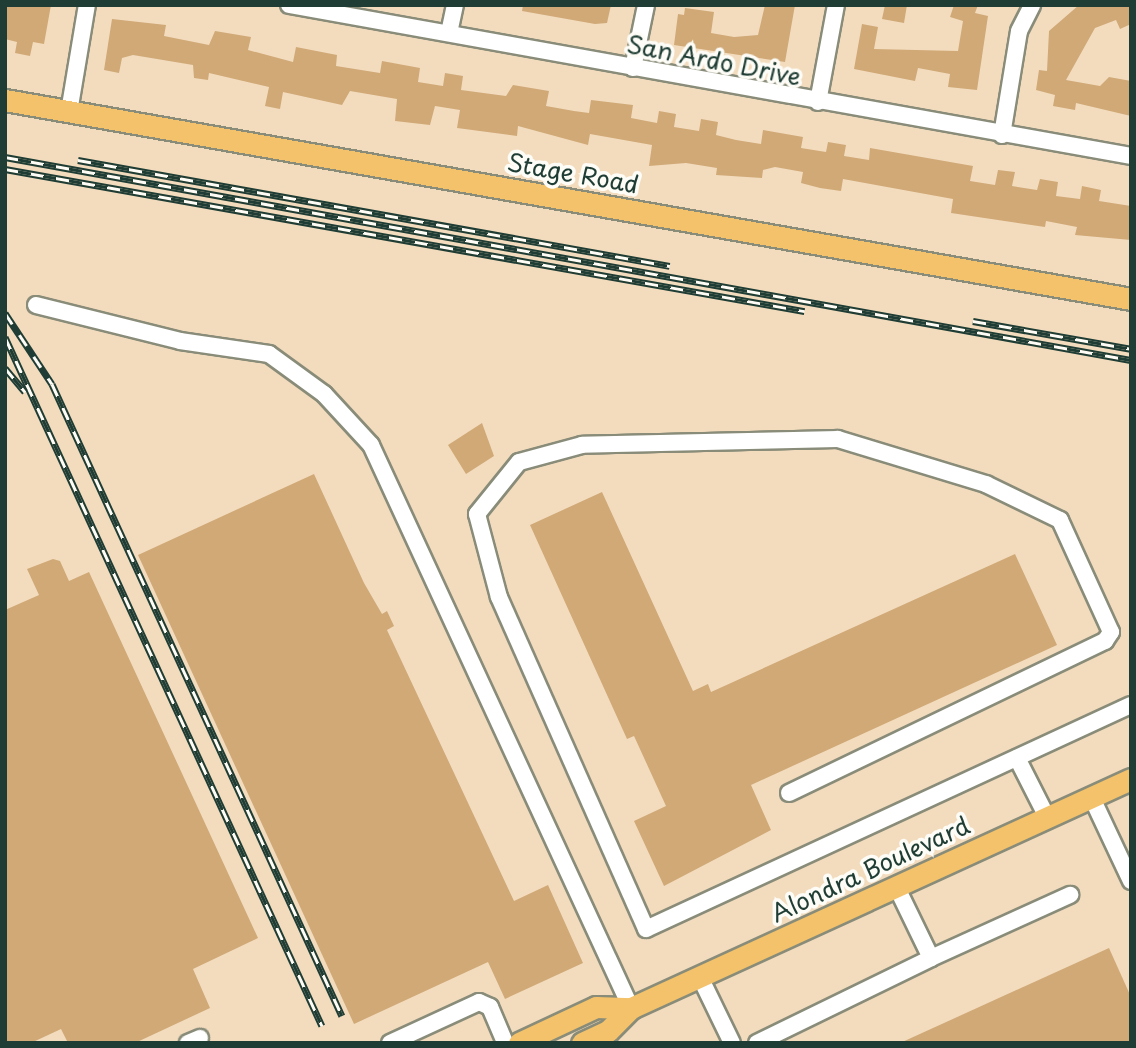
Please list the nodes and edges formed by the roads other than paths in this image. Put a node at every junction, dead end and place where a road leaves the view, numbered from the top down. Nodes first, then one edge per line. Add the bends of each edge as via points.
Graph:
1 (87, 5) edge
2 (289, 5) edge
3 (455, 5) edge
4 (646, 5) edge
5 (836, 5) edge
6 (1032, 5) edge
7 (449, 33) junction
8 (633, 68) junction
9 (5, 100) edge
10 (818, 102) junction
11 (69, 111) junction
12 (1002, 135) junction
13 (1131, 156) edge
14 (1131, 299) edge
15 (36, 305) dead end
16 (1131, 705) edge
17 (1017, 758) junction
18 (1131, 779) edge
19 (789, 793) dead end
20 (1091, 796) junction
21 (1047, 817) junction
22 (1131, 881) edge
23 (896, 886) junction
24 (1070, 895) dead end
25 (930, 958) junction
26 (700, 977) junction
27 (631, 1008) junction
28 (726, 1041) edge
29 (390, 1043) edge
30 (505, 1043) edge
31 (519, 1043) edge
32 (582, 1043) edge
33 (757, 1043) edge

1 - 11 street
2 - 7 street, San Ardo Drive
3 - 7 street
4 - 8 street
5 - 10 street
6 - 12 street via 1018,31
7 - 8 street, San Ardo Drive
8 - 10 street, San Ardo Drive
9 - 11 main road, Stage Road
10 - 12 street, San Ardo Drive
11 - 14 main road, Stage Road
12 - 13 street, San Ardo Drive
15 - 27 street via 180,341 269,354 324,394 371,445
16 - 17 street
17 - 19 street via 646,929 499,597 477,514 519,462 582,445 838,439 986,484 1060,520 1111,632 1105,641
17 - 21 street
18 - 20 main road, Alondra Boulevard
20 - 21 main road, Alondra Boulevard
20 - 22 street
21 - 23 main road, Alondra Boulevard
23 - 25 street
23 - 26 main road, Alondra Boulevard
24 - 25 street
25 - 33 street
26 - 27 main road, Alondra Boulevard
26 - 28 street
27 - 31 main road, Alondra Boulevard via 596,1007
27 - 32 main road, Alondra Boulevard
29 - 30 street via 486,1002

